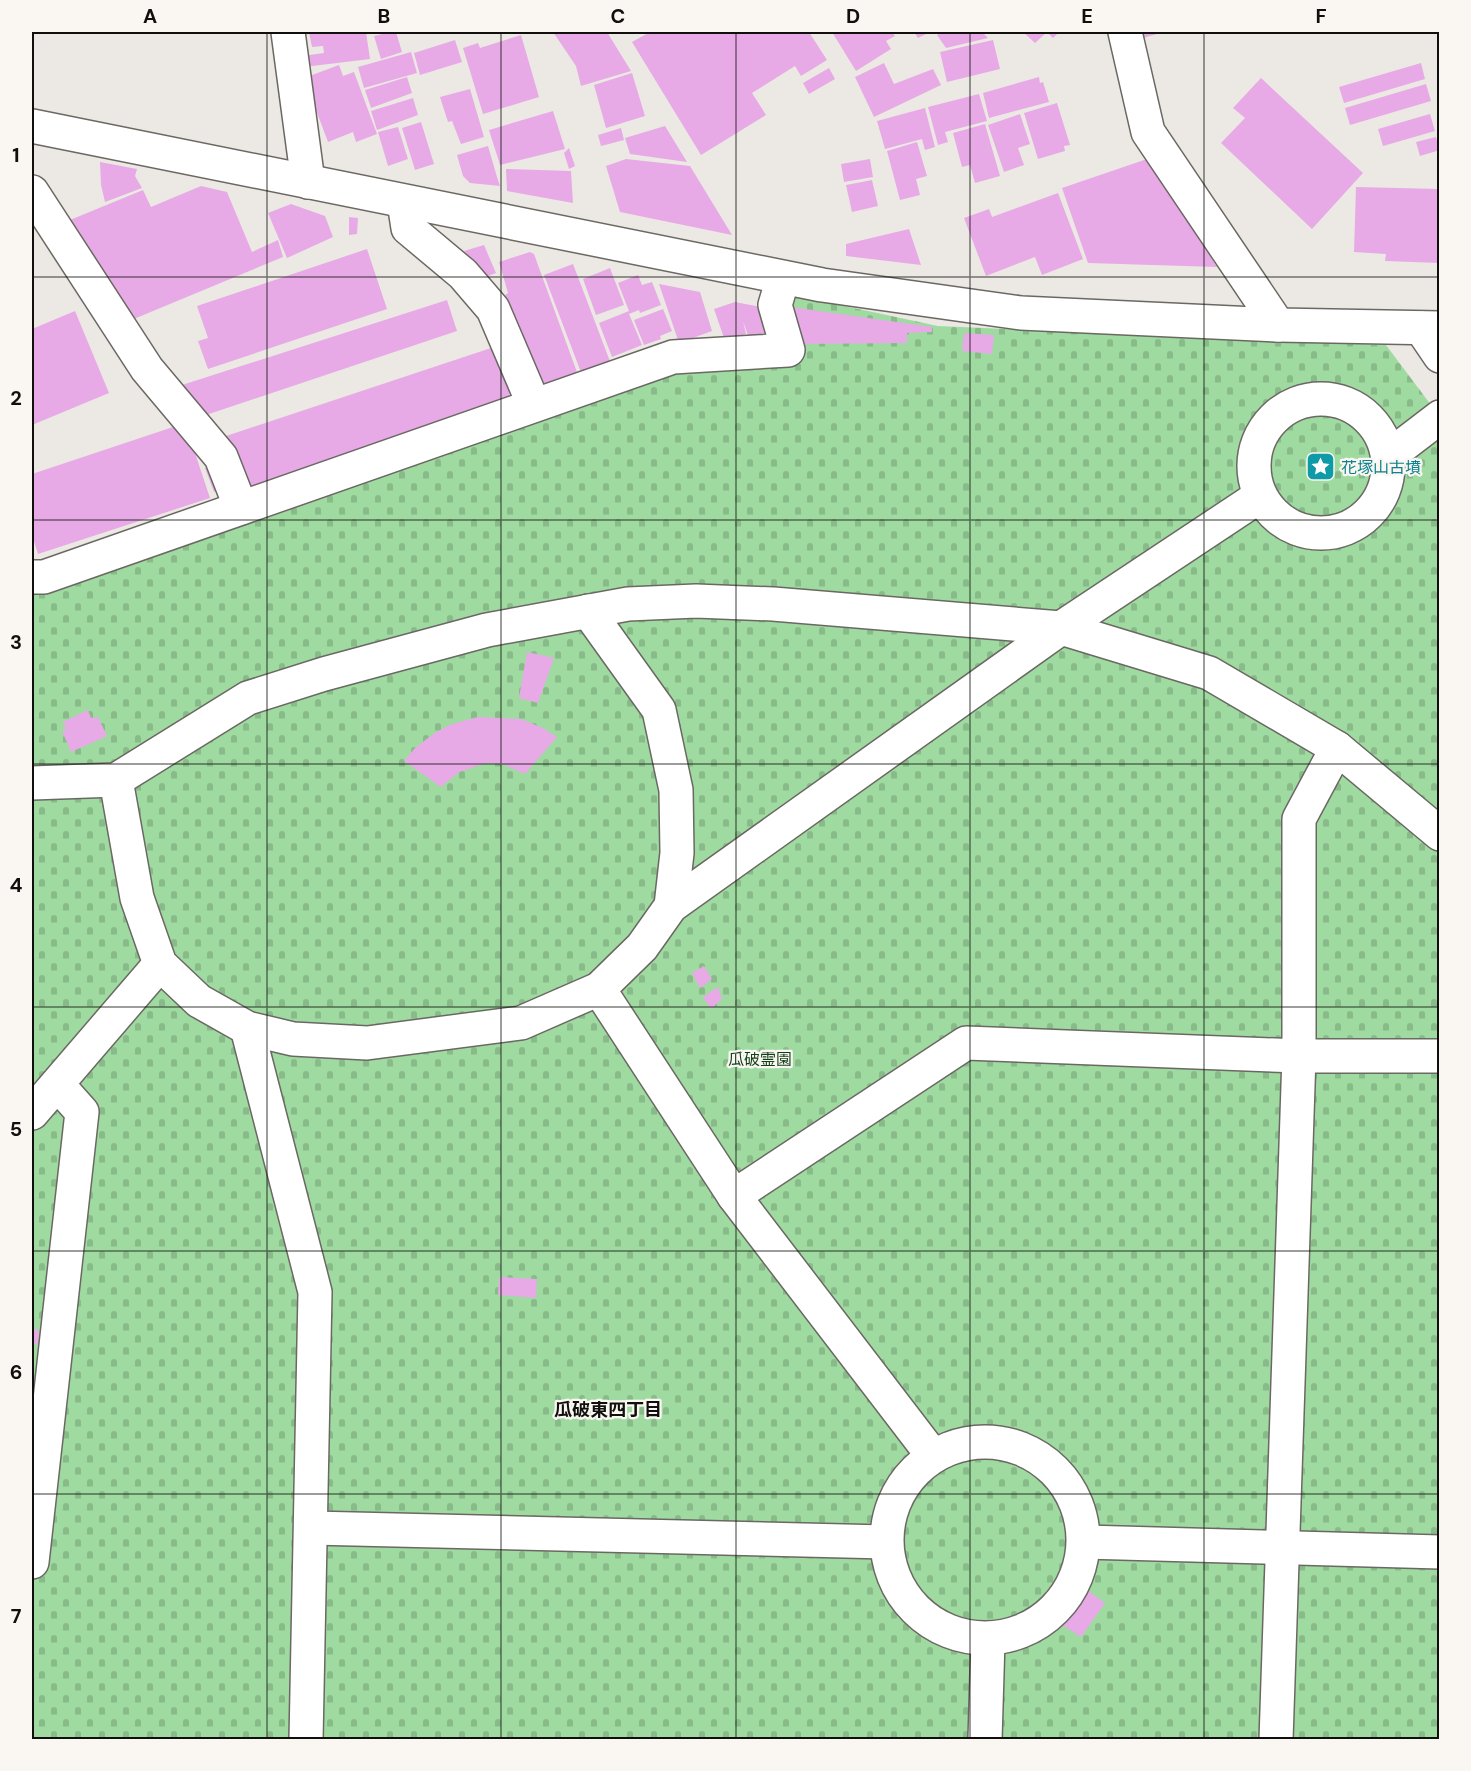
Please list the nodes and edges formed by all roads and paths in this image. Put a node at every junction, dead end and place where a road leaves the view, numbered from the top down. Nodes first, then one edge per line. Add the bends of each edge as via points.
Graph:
1 (288, 32) edge
2 (1125, 32) edge
3 (32, 126) edge
4 (308, 182) junction
5 (32, 192) edge
6 (404, 201) junction
7 (783, 278) junction
8 (1278, 325) junction
9 (1430, 328) edge
10 (1440, 356) edge
11 (534, 405) junction
12 (1440, 417) edge
13 (1389, 456) junction
14 (1260, 496) junction
15 (241, 508) junction
16 (32, 577) edge
17 (588, 611) junction
18 (1061, 628) junction
19 (1337, 748) junction
20 (116, 780) junction
21 (32, 783) edge
22 (1440, 834) edge
23 (671, 906) junction
24 (160, 964) junction
25 (599, 989) junction
26 (247, 1028) junction
27 (1299, 1056) junction
28 (1440, 1056) edge
29 (58, 1085) junction
30 (32, 1113) edge
31 (734, 1196) junction
32 (933, 1456) junction
33 (312, 1528) junction
34 (886, 1542) junction
35 (1085, 1542) junction
36 (1282, 1548) junction
37 (1440, 1552) edge
38 (32, 1562) edge
39 (988, 1640) junction
40 (306, 1740) edge
41 (985, 1740) edge
42 (1276, 1740) edge

1 - 4 street
2 - 8 street via 1148,132
3 - 4 street
4 - 6 street
5 - 15 street via 147,369 221,457
6 - 7 street
6 - 11 street via 408,228 463,274 493,309
7 - 8 street via 1021,313
7 - 11 street via 775,304 788,350 674,357
8 - 9 street
9 - 10 street
11 - 15 street
12 - 13 street
13 - 14 street via 1385,489 1373,510 1340,530 1322,533 1288,525 1269,510
13 - 14 street via 1382,433 1368,416 1348,403 1315,398 1283,409 1262,432 1253,473
14 - 18 street
15 - 16 street via 44,577
17 - 18 street via 628,604 696,601
17 - 20 street via 487,630 248,698
17 - 23 street via 659,710 676,790 677,853
18 - 19 street via 1209,673
18 - 23 street
19 - 22 street
19 - 27 street via 1299,819
20 - 21 street
20 - 24 street via 137,898
23 - 25 street via 642,947
24 - 26 street via 199,1001
24 - 29 street
25 - 26 street via 520,1023 367,1042 293,1039
25 - 31 street
26 - 33 street via 315,1292
27 - 28 street
27 - 31 street via 966,1043
27 - 36 street
29 - 30 street
29 - 38 street via 82,1112
31 - 32 street
32 - 34 street via 904,1483 889,1516
32 - 35 street via 957,1446 993,1442 1032,1453 1062,1477 1079,1508
33 - 34 street
33 - 40 street
34 - 39 street via 891,1573 917,1612 953,1634
35 - 36 street
35 - 39 street via 1078,1577 1060,1606 1030,1629
36 - 37 street
36 - 42 street
39 - 41 street

